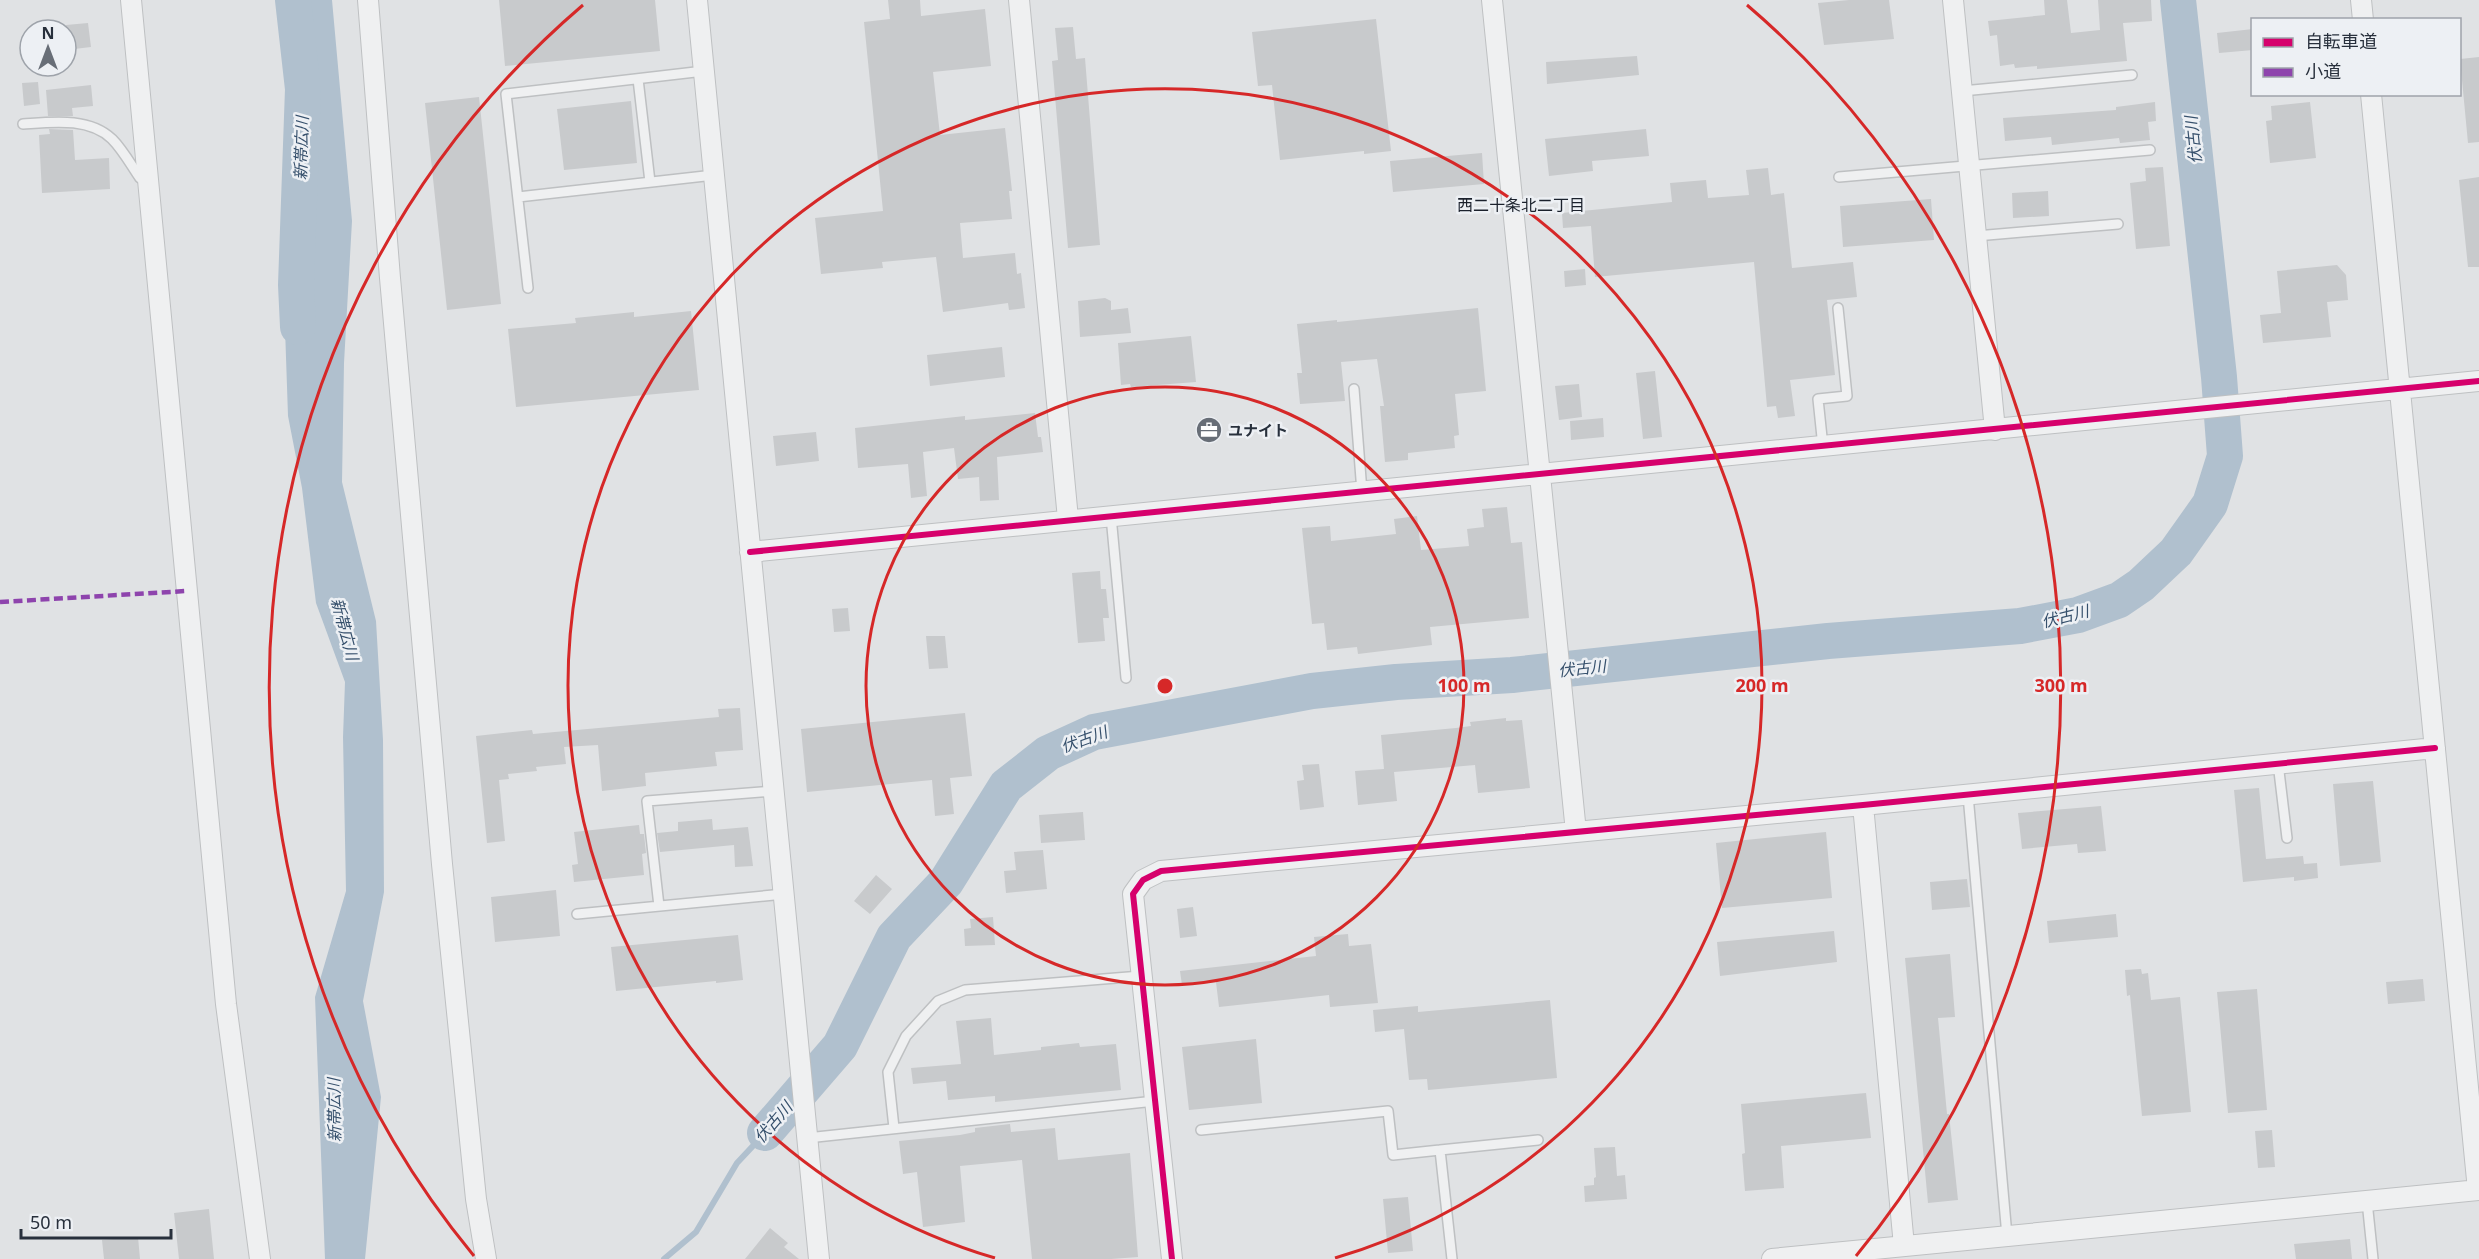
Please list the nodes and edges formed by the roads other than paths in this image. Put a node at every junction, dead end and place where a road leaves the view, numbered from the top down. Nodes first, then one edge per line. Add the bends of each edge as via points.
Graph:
1 (131, 0) edge
2 (368, 0) edge
3 (697, 0) edge
4 (1019, 0) edge
5 (1492, 0) edge
6 (1953, 0) edge
7 (2361, 0) edge
8 (2363, 18) edge
9 (704, 71) junction
10 (2132, 75) dead end
11 (638, 79) junction
12 (1962, 91) junction
13 (2371, 96) edge
14 (23, 124) dead end
15 (2150, 150) dead end
16 (1969, 164) junction
17 (714, 175) junction
18 (1839, 177) dead end
19 (650, 182) junction
20 (148, 183) junction
21 (518, 197) junction
22 (2118, 224) dead end
23 (1976, 236) junction
24 (528, 288) dead end
25 (1838, 308) dead end
26 (2479, 381) edge
27 (1354, 389) dead end
28 (2401, 390) junction
29 (1995, 430) junction
30 (1823, 447) junction
31 (1540, 475) junction
32 (1362, 492) junction
33 (1111, 515) junction
34 (1068, 519) junction
35 (750, 552) junction
36 (1126, 678) dead end
37 (2436, 748) junction
38 (2278, 764) junction
39 (774, 791) junction
40 (1968, 795) junction
41 (1863, 805) junction
42 (1576, 831) junction
43 (2287, 838) dead end
44 (784, 894) junction
45 (659, 906) junction
46 (577, 914) dead end
47 (1142, 976) junction
48 (1155, 1101) junction
49 (894, 1128) junction
50 (1201, 1130) dead end
51 (806, 1134) junction
52 (1538, 1140) dead end
53 (1440, 1150) junction
54 (2478, 1190) edge
55 (2367, 1201) junction
56 (2007, 1236) junction
57 (1904, 1246) junction
58 (260, 1259) edge
59 (486, 1259) edge
60 (819, 1259) edge
61 (1172, 1259) edge
62 (1452, 1259) edge
63 (1772, 1259) edge
64 (2373, 1259) edge

1 - 20 street
2 - 59 street via 443,876 476,1199
3 - 9 street
4 - 34 street
5 - 31 street
6 - 12 street
7 - 8 street
9 - 11 lane
9 - 17 street
10 - 12 lane
11 - 19 lane
11 - 21 lane via 506,94
12 - 16 street
13 - 28 street
14 - 20 lane via 64,121 90,127 112,139 140,178
15 - 16 lane
16 - 18 lane
16 - 23 street
17 - 19 lane
17 - 35 street
19 - 21 lane
20 - 58 street via 225,1004
21 - 24 lane
22 - 23 lane
23 - 29 street
25 - 30 lane via 1847,396 1818,399
26 - 28 street
27 - 32 lane
28 - 29 street
28 - 37 street
29 - 30 street
30 - 31 street
31 - 32 street
31 - 42 street
32 - 33 street
33 - 34 street
33 - 36 lane
34 - 35 street
35 - 39 street
37 - 38 street
37 - 54 street
38 - 40 street
38 - 43 lane
39 - 44 street
39 - 45 lane via 647,801
40 - 41 street
40 - 56 lane
41 - 42 street
41 - 57 street
42 - 47 street via 1161,871 1143,880 1133,894
44 - 45 lane
44 - 51 street
45 - 46 lane
47 - 48 street
47 - 49 lane via 965,990 938,1001 906,1036 888,1072
48 - 49 lane
48 - 61 street
49 - 51 lane
50 - 53 lane via 1388,1111 1393,1155
51 - 60 street
52 - 53 lane
53 - 62 lane
54 - 55 street
55 - 56 street
55 - 64 lane
56 - 57 street
57 - 63 street

